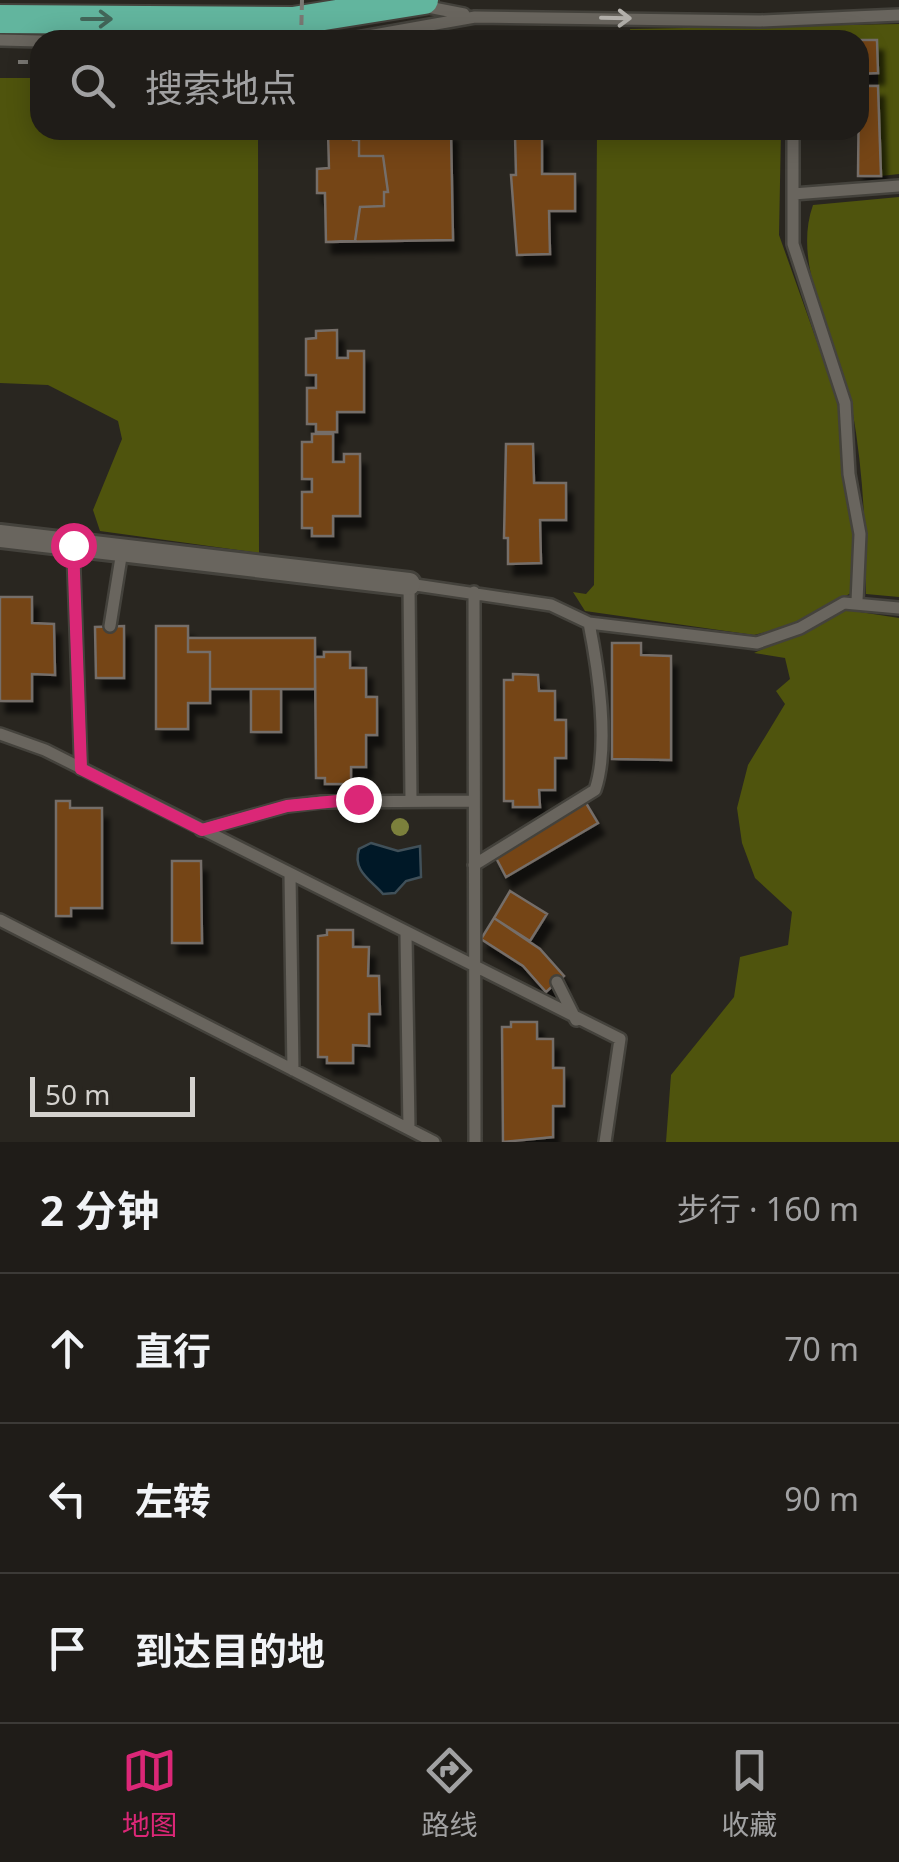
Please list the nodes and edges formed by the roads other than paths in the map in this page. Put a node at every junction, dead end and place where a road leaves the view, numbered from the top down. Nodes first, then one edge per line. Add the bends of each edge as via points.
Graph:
1 (416, 1) edge
2 (899, 15) edge
3 (475, 16) junction
4 (0, 19) edge
5 (299, 20) edge
6 (400, 30) edge
7 (0, 40) edge
8 (30, 40) edge
9 (793, 140) edge
10 (899, 186) edge
11 (793, 194) junction
12 (0, 536) edge
13 (73, 545) junction
14 (122, 550) junction
15 (409, 584) junction
16 (474, 592) junction
17 (857, 600) junction
18 (899, 608) edge
19 (589, 623) junction
20 (110, 626) dead end
21 (0, 734) edge
22 (81, 769) junction
23 (410, 800) junction
24 (473, 801) junction
25 (202, 830) junction
26 (474, 864) junction
27 (290, 875) junction
28 (0, 920) edge
29 (406, 934) junction
30 (472, 968) junction
31 (557, 982) dead end
32 (576, 1020) junction
33 (292, 1070) junction
34 (409, 1129) junction
35 (434, 1142) edge
36 (475, 1142) edge
37 (605, 1142) edge

1 - 3 lane
1 - 5 highway
3 -> 2 lane via 760,21
3 - 6 lane
4 -> 5 highway
7 - 8 lane
9 - 11 lane
10 - 11 lane
11 - 17 lane via 798,270 845,403 860,534
12 - 13 street
13 - 14 street
13 - 22 lane
14 - 15 street
14 - 20 lane
15 - 16 lane
15 - 23 lane
16 - 19 lane via 551,605
16 - 24 lane
17 - 18 lane
17 - 19 lane via 757,643
19 - 26 lane via 600,716 594,790
21 - 22 lane
22 - 25 lane
23 - 24 lane
23 - 25 lane via 287,806
24 - 26 lane
25 - 27 lane
26 - 30 lane
27 - 29 lane
27 - 33 lane
28 - 33 lane
29 - 30 lane
29 - 34 lane
30 - 32 lane
30 - 36 lane
31 - 32 lane
32 - 37 lane via 620,1039
33 - 34 lane
34 - 35 lane

